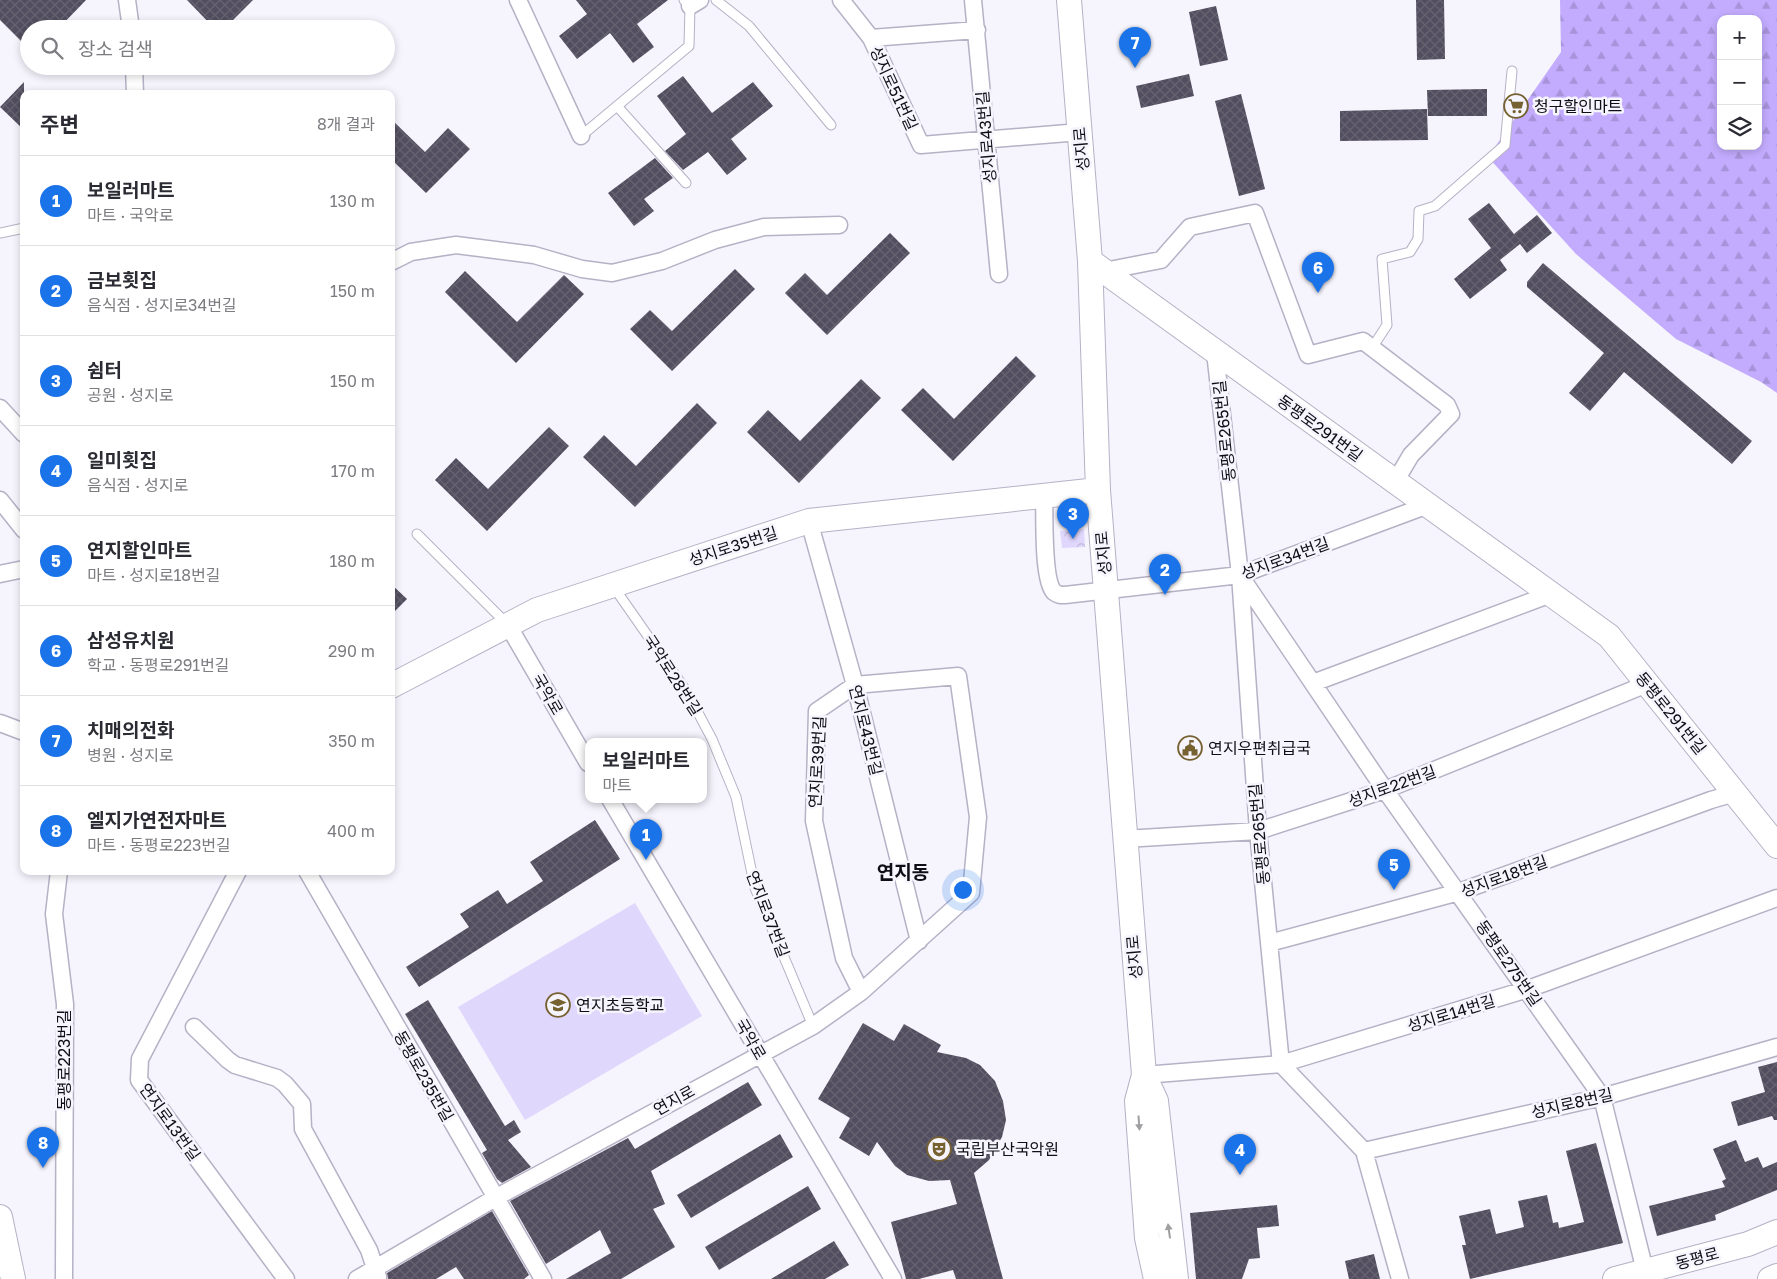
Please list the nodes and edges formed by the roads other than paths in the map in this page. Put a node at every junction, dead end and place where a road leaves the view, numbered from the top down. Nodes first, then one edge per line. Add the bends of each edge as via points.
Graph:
1 (127, 0) edge
2 (518, 0) edge
3 (716, 0) edge
4 (841, 0) edge
5 (973, 0) edge
6 (1069, 0) edge
7 (691, 2) edge
8 (130, 20) edge
9 (977, 30) junction
10 (871, 38) junction
11 (1512, 71) dead end
12 (134, 75) edge
13 (135, 90) edge
14 (617, 106) junction
15 (831, 126) dead end
16 (1080, 132) junction
17 (581, 136) joint
18 (986, 139) junction
19 (686, 182) dead end
20 (839, 225) dead end
21 (20, 229) edge
22 (0, 233) edge
23 (395, 260) edge
24 (1097, 266) junction
25 (999, 274) dead end
26 (1372, 348) junction
27 (1215, 352) junction
28 (0, 408) edge
29 (20, 430) edge
30 (1395, 482) junction
31 (1098, 490) junction
32 (1044, 495) junction
33 (0, 500) edge
34 (1428, 505) junction
35 (809, 521) junction
36 (20, 525) edge
37 (418, 534) dead end
38 (20, 570) edge
39 (0, 574) edge
40 (1240, 575) junction
41 (613, 586) junction
42 (1106, 590) junction
43 (1551, 594) junction
44 (508, 625) junction
45 (1313, 683) junction
46 (395, 684) edge
47 (1647, 684) junction
48 (855, 685) junction
49 (0, 723) edge
50 (20, 730) edge
51 (585, 757) edge
52 (1385, 790) junction
53 (1735, 793) junction
54 (736, 797) joint
55 (612, 803) edge
56 (1258, 831) junction
57 (1124, 839) junction
58 (1777, 846) edge
59 (59, 875) edge
60 (236, 875) edge
61 (309, 875) edge
62 (1459, 892) junction
63 (971, 893) joint
64 (1777, 898) edge
65 (920, 941) junction
66 (1269, 943) junction
67 (1528, 989) junction
68 (861, 992) junction
69 (814, 1026) junction
70 (194, 1027) dead end
71 (1777, 1047) edge
72 (759, 1054) junction
73 (1281, 1064) junction
74 (1144, 1076) junction
75 (1602, 1097) junction
76 (1364, 1151) junction
77 (495, 1198) junction
78 (0, 1217) edge
79 (1777, 1232) edge
80 (1147, 1238) junction
81 (7, 1265) edge
82 (1645, 1271) junction
83 (377, 1274) edge
84 (1777, 1276) edge
85 (1172, 1277) edge
86 (64, 1279) edge
87 (286, 1279) edge
88 (357, 1279) edge
89 (543, 1279) edge
90 (893, 1279) edge
91 (1143, 1279) edge
92 (1400, 1279) edge
93 (1615, 1279) edge
94 (1770, 1279) edge

1 - 8 street
2 - 17 street
3 - 15 lane via 748,26
4 - 10 street, 성지로51번길
5 - 9 street, 성지로43번길
6 - 16 main road, 성지로
7 - 14 lane via 689,46
9 - 10 street
9 - 18 street, 성지로43번길
10 - 18 street, 성지로51번길 via 921,145
11 - 26 lane via 1505,145 1435,206 1419,211 1418,239 1410,252 1382,259 1387,325
12 - 13 street
14 - 17 lane
14 - 19 lane
16 - 18 street, 성지로51번길
16 - 24 main road, 성지로
18 - 25 street, 성지로43번길
20 - 23 street via 764,227 715,240 662,261 612,272 582,269 534,255 456,245 411,252
21 - 22 lane
24 - 26 street via 1161,260 1190,227 1255,212 1308,355 1362,341
24 - 27 main road, 동평로291번길
24 - 31 main road, 성지로
26 - 30 street via 1447,405 1451,414 1411,455
27 - 30 main road, 동평로291번길
27 - 40 street, 동평로265번길
28 - 29 street
30 - 34 main road, 동평로291번길
31 - 32 main road, 성지로35번길
31 - 42 main road, 성지로
32 - 35 main road, 성지로35번길
32 - 42 street, 성지로34번길 via 1046,564 1052,590 1058,595 1065,595
33 - 36 street
34 - 40 street, 성지로34번길
34 - 43 main road, 동평로291번길
35 - 41 main road, 성지로35번길
35 - 48 street, 연지로43번길
37 - 44 lane
38 - 39 street
40 - 42 street, 성지로34번길
40 - 45 street, 동평로275번길
40 - 56 street, 동평로265번길
41 - 44 main road, 성지로35번길 via 537,610
41 - 54 lane, 국악로28번길 via 686,692 712,739
42 - 57 main road, 성지로
43 - 45 street
43 - 47 main road, 동평로291번길 via 1609,636
44 - 46 main road, 성지로35번길
44 - 51 street, 국악로
45 - 52 street, 동평로275번길
47 - 52 street, 성지로22번길
47 - 53 main road, 동평로291번길
48 - 63 street, 연지로39번길 via 958,676 978,817
48 - 65 street, 연지로43번길
48 - 68 street, 연지로39번길 via 816,711 814,821 844,958
49 - 50 street
52 - 56 street, 성지로22번길
52 - 62 street, 동평로275번길
53 - 58 main road, 동평로291번길
53 - 62 street, 성지로18번길
54 - 69 lane, 연지로37번길 via 755,888
55 - 72 street, 국악로
56 - 57 street, 성지로22번길
56 - 66 street, 동평로265번길
57 - 74 main road, 성지로
59 - 86 street, 동평로223번길 via 54,914 65,1004
60 - 87 street, 연지로13번길 via 140,1059 138,1070 143,1087
61 - 77 street, 동평로235번길
62 - 66 street, 성지로18번길
62 - 67 street, 동평로275번길
63 - 65 street, 연지로
64 - 67 street, 성지로14번길
65 - 68 street, 연지로
66 - 73 street, 동평로265번길
67 - 73 street, 성지로14번길
67 - 75 street, 동평로275번길
68 - 69 street, 연지로
69 - 72 street, 연지로
70 - 83 street via 235,1065 277,1078 302,1104 303,1128 369,1250
71 - 75 street, 성지로8번길
72 - 77 street, 연지로
72 - 90 street, 국악로
73 - 74 street, 성지로14번길
73 - 76 street
74 -> 80 main road, 성지로 via 1137,1101
85 -> 74 main road, 성지로 via 1156,1101
75 - 76 street, 성지로8번길
75 - 82 street, 동평로275번길
76 - 92 street
77 - 83 street, 연지로
77 - 89 street, 동평로235번길
78 - 81 main road
79 - 82 main road, 동평로 via 1748,1244
80 - 85 main road, 성지로
80 - 91 main road, 성지로
82 - 93 main road, 동평로
83 - 88 street, 연지로
84 - 94 main road

